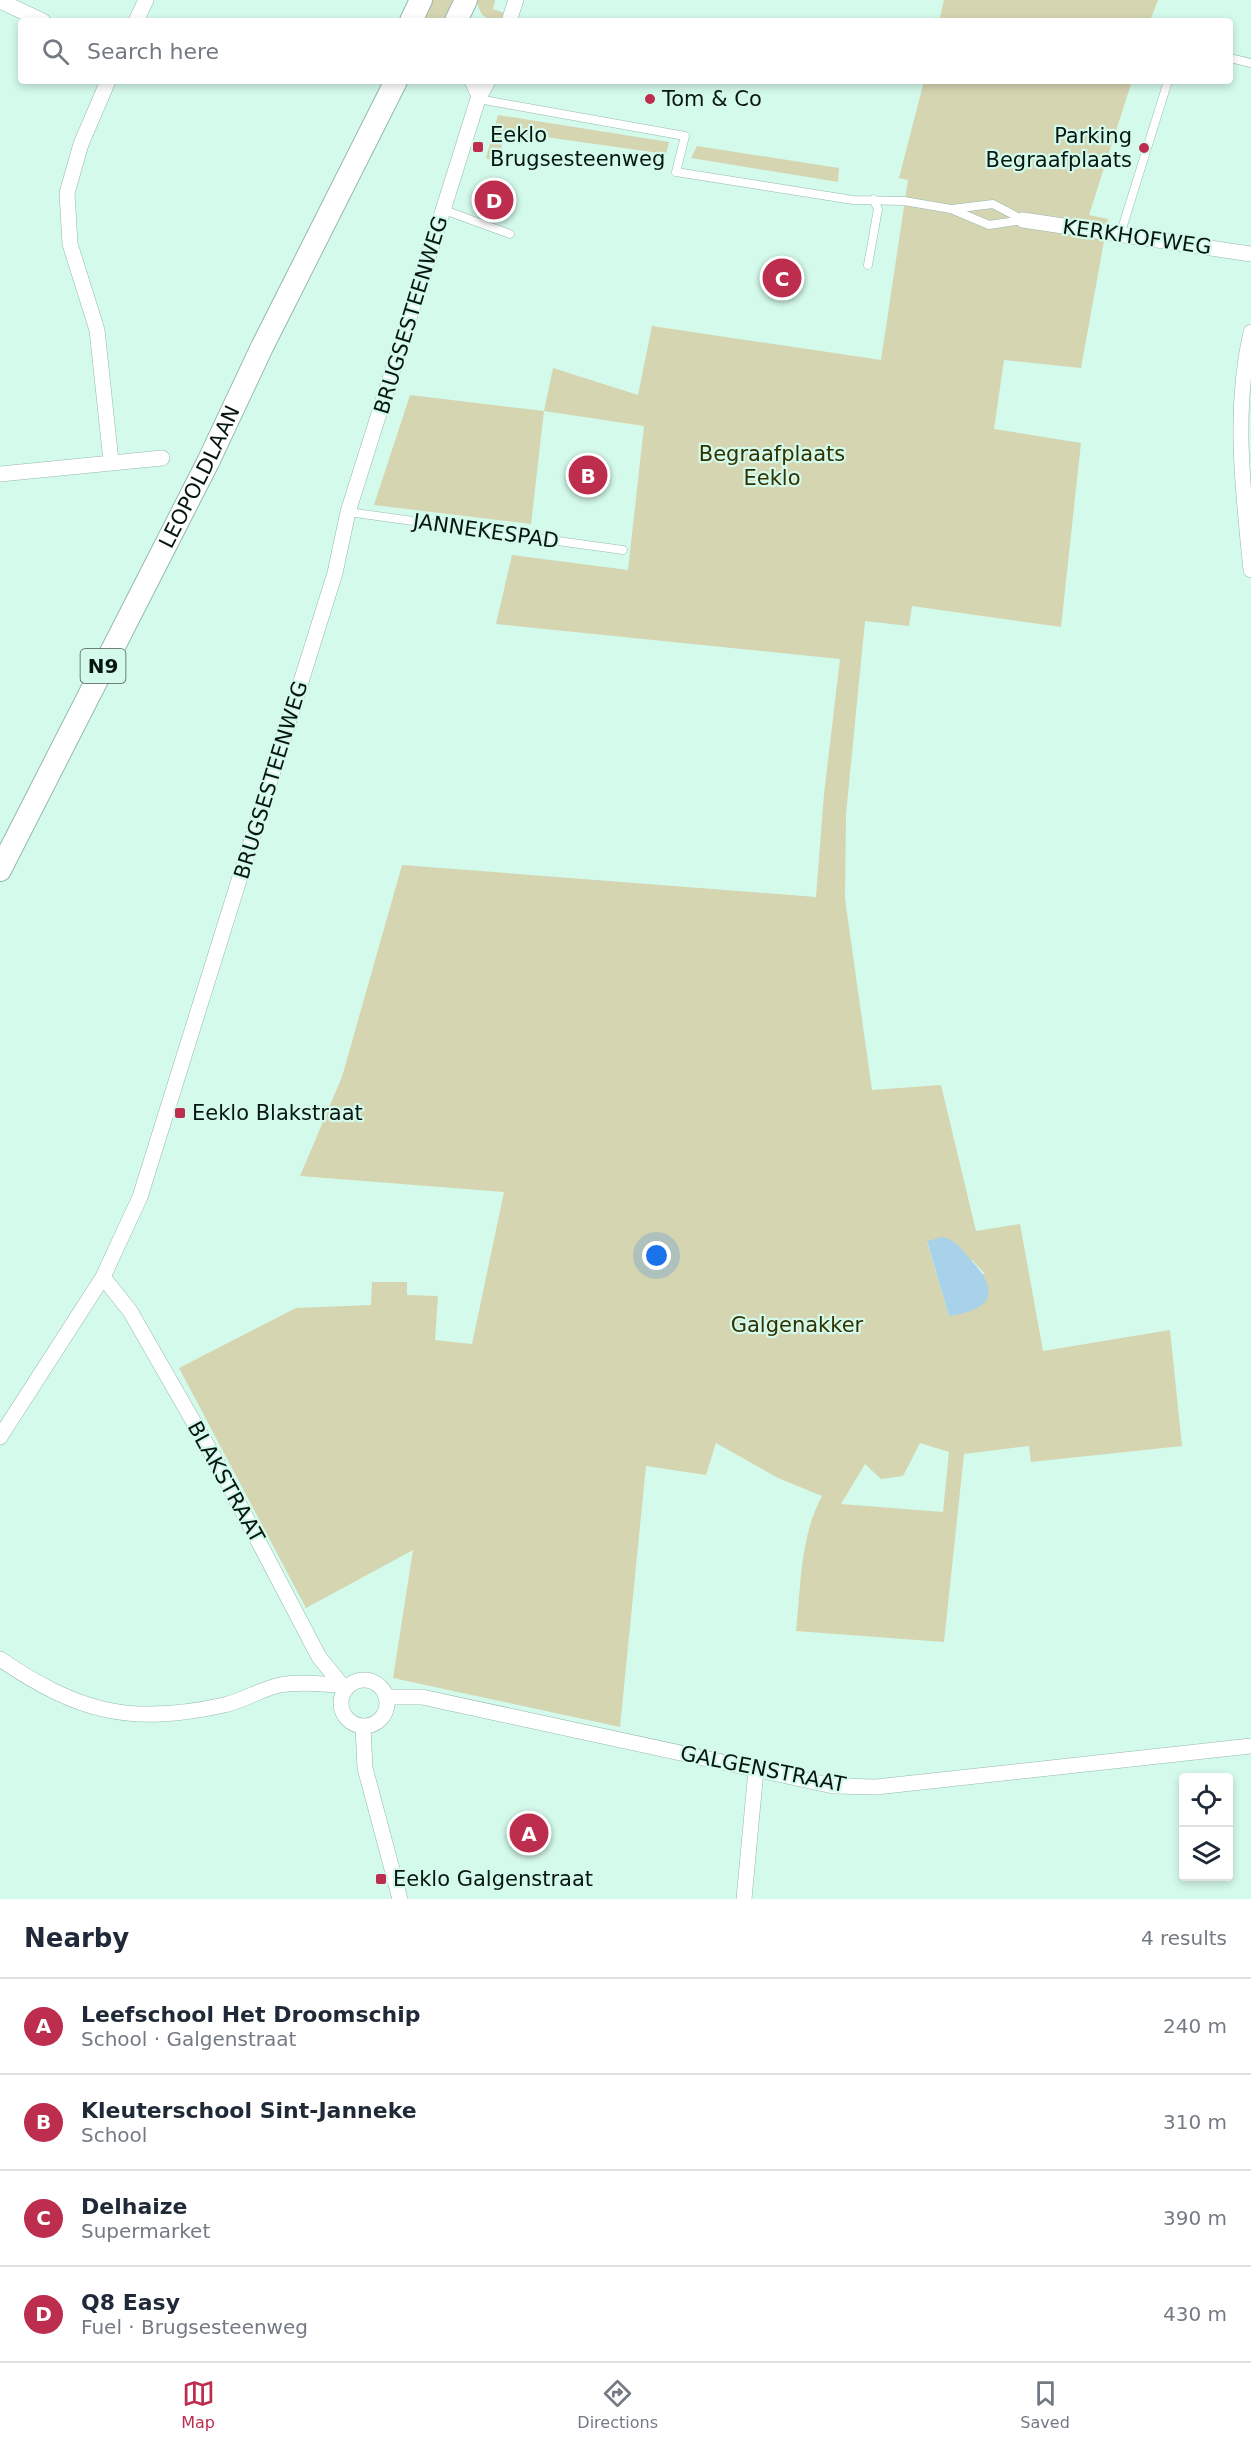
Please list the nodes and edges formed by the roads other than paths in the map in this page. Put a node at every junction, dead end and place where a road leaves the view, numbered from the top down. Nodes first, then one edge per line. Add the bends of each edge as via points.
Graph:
1 (146, 0) edge
2 (421, 0) edge
3 (516, 0) edge
4 (0, 2) edge
5 (36, 18) edge
6 (137, 18) edge
7 (412, 18) edge
8 (510, 18) dead end
9 (1233, 59) edge
10 (1251, 63) edge
11 (107, 84) edge
12 (394, 84) edge
13 (473, 84) edge
14 (486, 84) edge
15 (1167, 84) edge
16 (479, 97) junction
17 (873, 199) junction
18 (951, 209) junction
19 (444, 210) junction
20 (1023, 220) junction
21 (510, 234) dead end
22 (1120, 236) junction
23 (1251, 254) edge
24 (868, 265) dead end
25 (1251, 332) edge
26 (162, 458) dead end
27 (111, 461) junction
28 (0, 474) edge
29 (348, 512) junction
30 (623, 550) dead end
31 (1251, 570) edge
32 (0, 870) edge
33 (103, 1277) junction
34 (0, 1437) edge
35 (0, 1659) edge
36 (342, 1687) junction
37 (386, 1696) junction
38 (363, 1727) junction
39 (1251, 1746) edge
40 (756, 1770) junction
41 (400, 1899) edge
42 (744, 1899) edge

1 - 6 street
2 - 7 main road
3 - 8 street
4 - 5 street
9 - 10 lane
11 - 27 street via 81,144 67,193 70,244 97,330
12 - 32 main road, LEOPOLDLAAN / N9
13 - 16 street
14 - 16 street, BRUGSESTEENWEG
15 - 22 lane
16 - 17 lane via 685,136 676,172 853,200
16 - 19 street, BRUGSESTEENWEG
17 - 18 lane
17 - 24 lane via 878,209
18 - 20 lane via 988,225
18 - 20 lane via 993,204
19 - 21 lane
19 - 29 street, BRUGSESTEENWEG
20 - 22 street, KERKHOFWEG
22 - 23 street, KERKHOFWEG
25 - 31 street via 1242,388 1240,452
26 - 27 street
27 - 28 street
29 - 30 lane, JANNEKESPAD
29 - 33 street, BRUGSESTEENWEG via 335,573 154,1156 131,1219
33 - 34 street, BRUGSESTEENWEG
33 - 36 street, BLAKSTRAAT via 153,1349 306,1634
35 - 36 street via 38,1685 91,1708 145,1716 225,1705 278,1685
36 - 37 street via 368,1680 382,1688
36 - 38 street via 343,1714
37 - 38 street via 380,1720
37 - 40 street, GALGENSTRAAT via 422,1697
38 - 41 street via 366,1768
39 - 40 street, GALGENSTRAAT via 876,1787 833,1786
40 - 42 street

